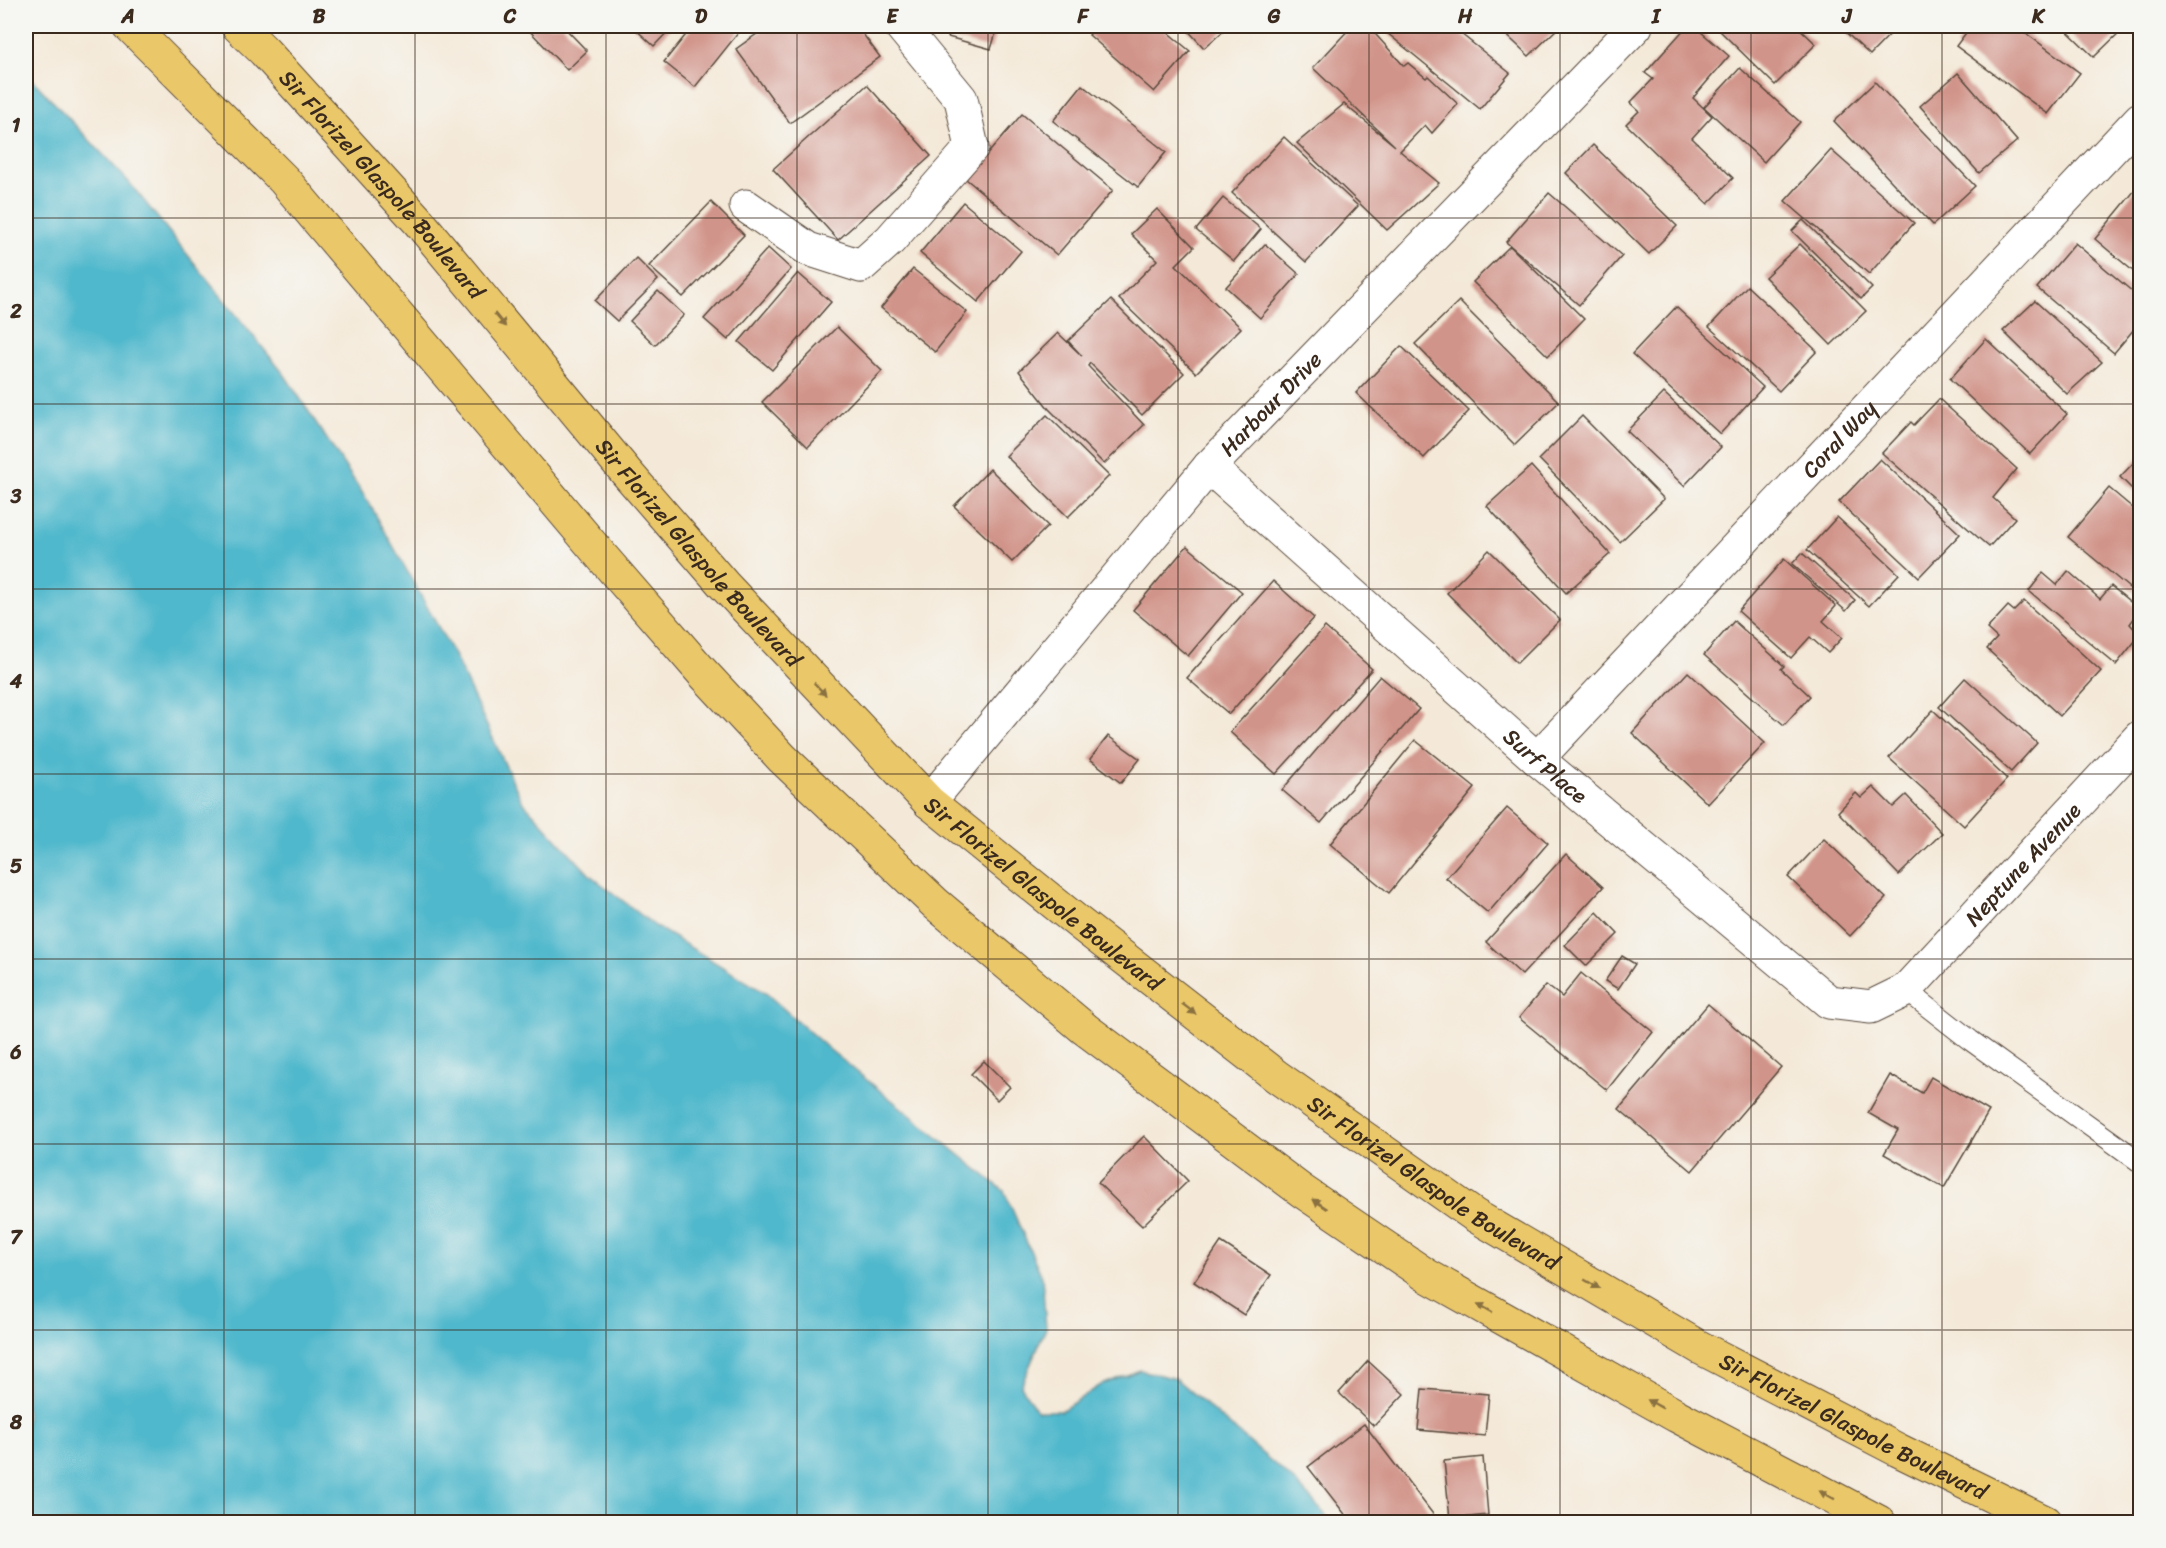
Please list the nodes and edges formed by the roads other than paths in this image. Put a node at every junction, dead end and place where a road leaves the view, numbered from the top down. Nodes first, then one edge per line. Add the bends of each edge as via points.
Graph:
1 (130, 26) edge
2 (238, 26) edge
3 (901, 26) edge
4 (1636, 26) edge
5 (2140, 119) edge
6 (746, 206) dead end
7 (1209, 467) junction
8 (2140, 737) edge
9 (1537, 759) junction
10 (929, 802) junction
11 (1906, 990) junction
12 (2140, 1162) edge
13 (1879, 1522) edge
14 (2045, 1522) edge

13 -> 1 highway via 1677,1416 1426,1275 1302,1191 1085,1029 936,904 782,758 702,672 284,180
2 -> 10 highway, Sir Florizel Glaspole Boulevard via 419,222 724,585
3 - 6 street via 961,99 972,147 890,240 861,266 808,249
4 - 7 street, Harbour Drive
5 - 9 street, Coral Way
7 - 9 street, Surf Place
7 - 10 street, Harbour Drive
8 - 11 street, Neptune Avenue
9 - 11 street, Surf Place via 1829,1002 1871,1007
10 -> 14 highway, Sir Florizel Glaspole Boulevard via 1276,1076 1474,1215 1699,1347
11 - 12 lane

